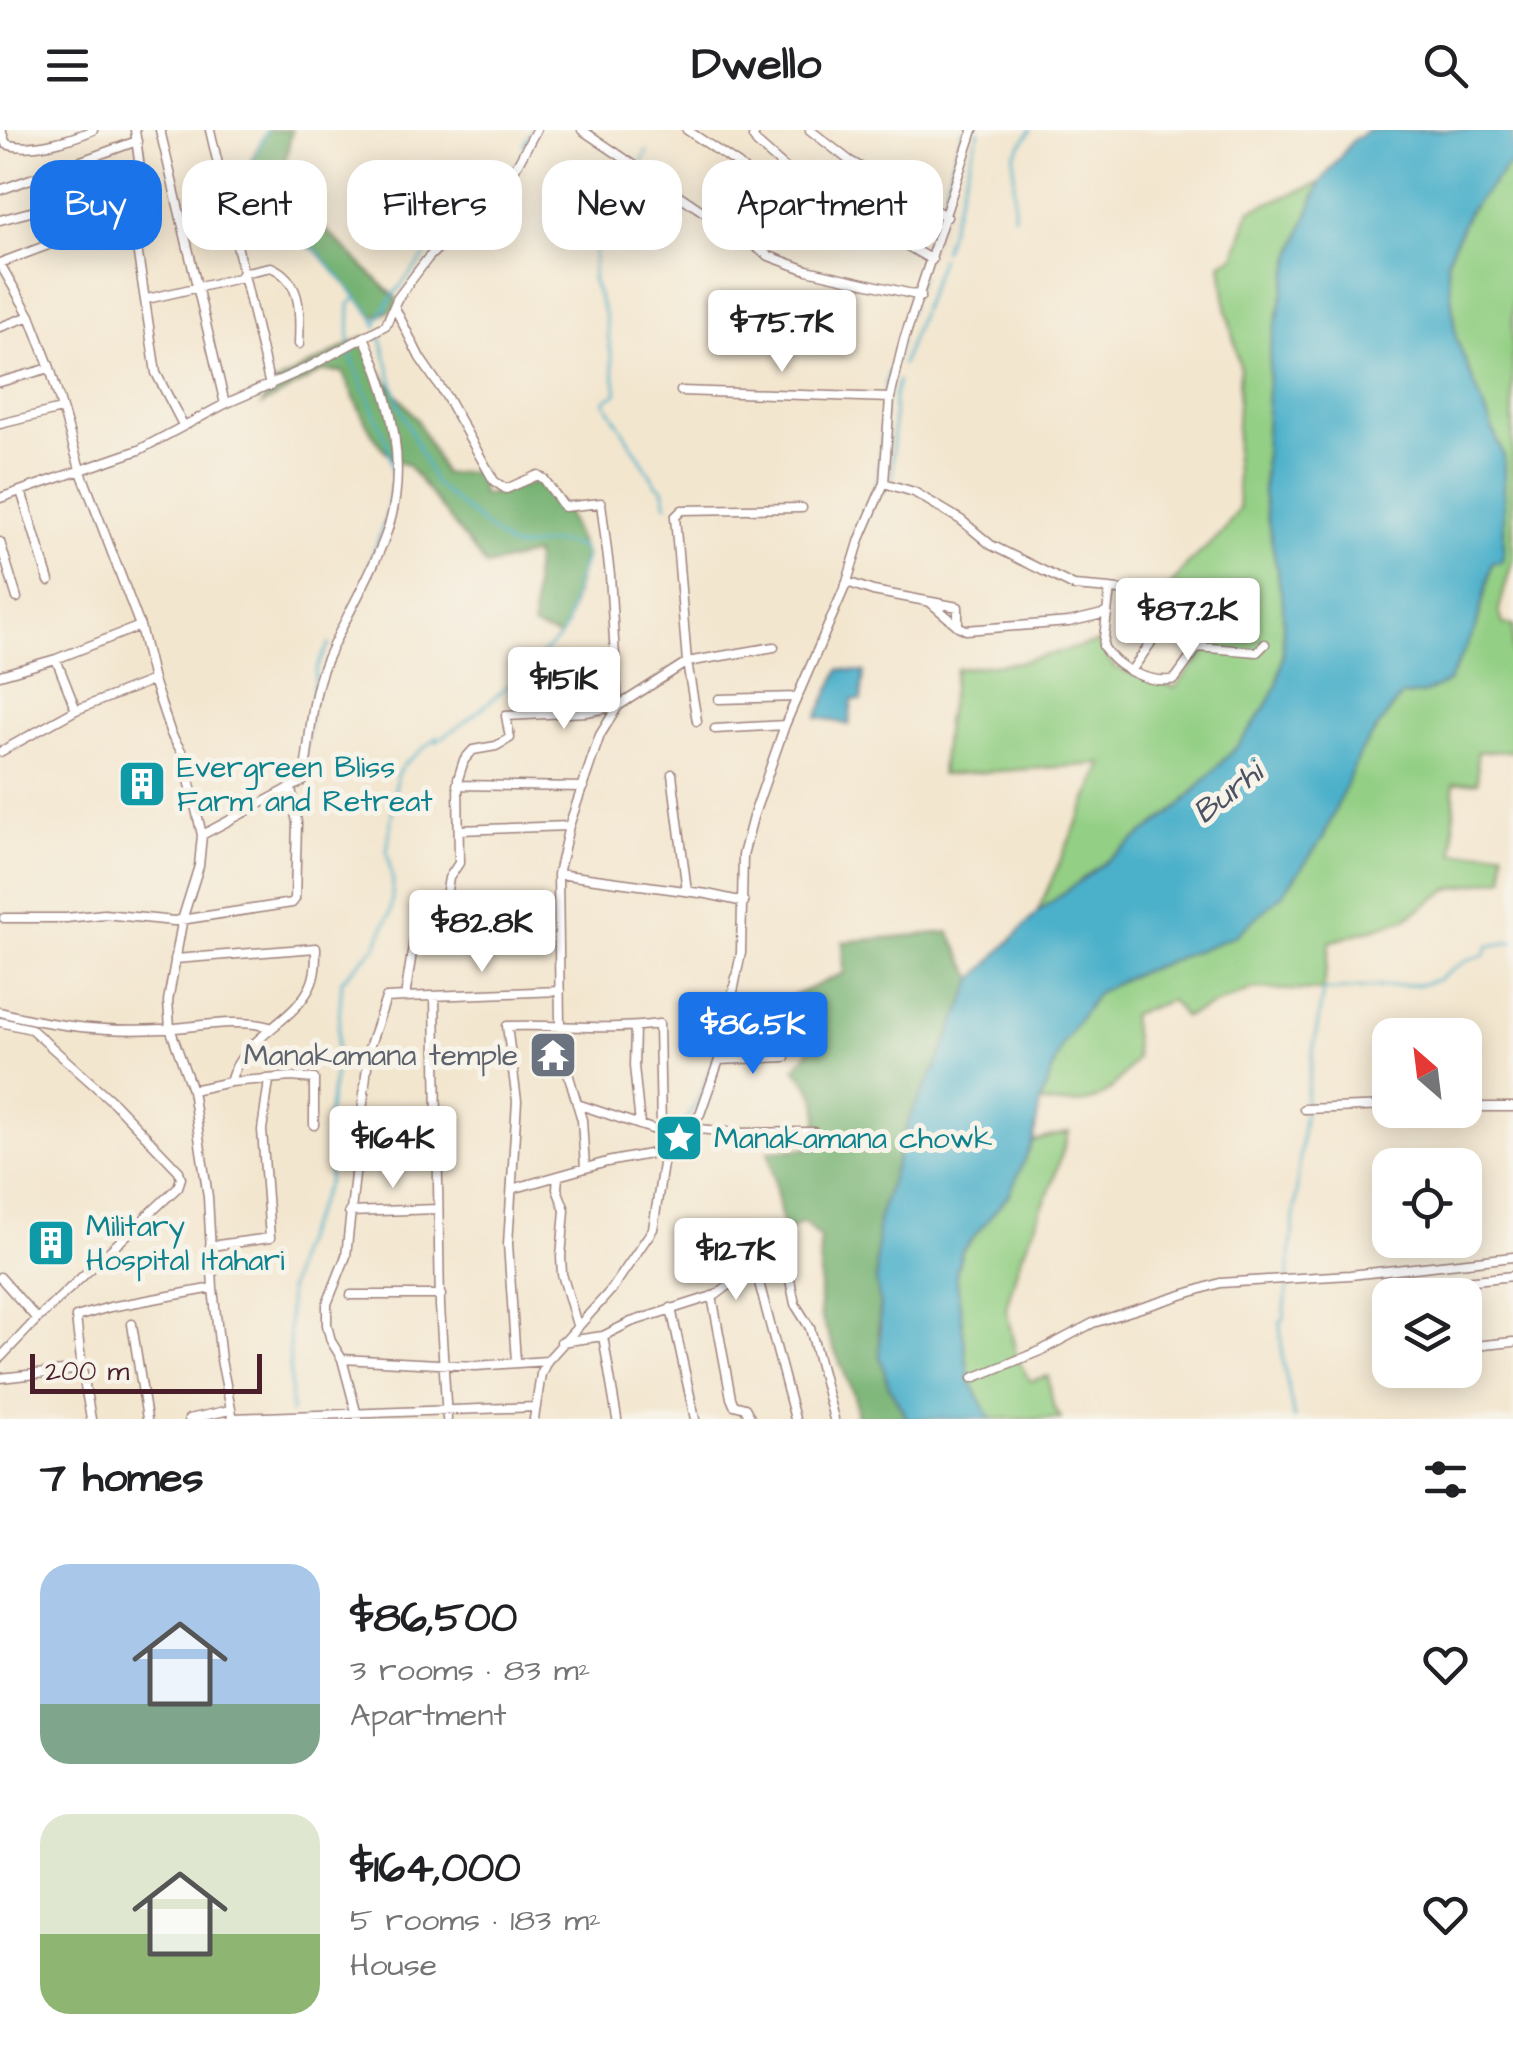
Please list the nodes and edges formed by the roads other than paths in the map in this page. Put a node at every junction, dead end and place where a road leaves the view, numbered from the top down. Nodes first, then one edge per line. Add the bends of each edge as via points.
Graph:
1 (1, 130) edge
2 (93, 130) edge
3 (134, 130) edge
4 (160, 130) edge
5 (210, 130) edge
6 (536, 130) edge
7 (582, 130) edge
8 (688, 130) edge
9 (756, 130) edge
10 (810, 130) edge
11 (973, 130) edge
12 (137, 142) junction
13 (139, 160) edge
14 (732, 160) edge
15 (775, 160) edge
16 (0, 190) edge
17 (30, 212) dead end
18 (946, 217) junction
19 (0, 220) edge
20 (37, 250) edge
21 (138, 250) edge
22 (915, 250) edge
23 (932, 260) junction
24 (0, 264) edge
25 (243, 276) junction
26 (11, 284) junction
27 (199, 287) junction
28 (0, 288) edge
29 (921, 296) junction
30 (147, 300) junction
31 (395, 308) junction
32 (30, 316) junction
33 (0, 327) edge
34 (364, 337) junction
35 (299, 344) dead end
36 (50, 368) junction
37 (0, 382) edge
38 (270, 386) junction
39 (681, 391) dead end
40 (886, 398) junction
41 (225, 404) junction
42 (61, 409) junction
43 (0, 424) edge
44 (183, 425) junction
45 (80, 470) junction
46 (884, 483) junction
47 (21, 491) junction
48 (0, 498) edge
49 (802, 508) dead end
50 (0, 542) edge
51 (49, 581) dead end
52 (847, 582) junction
53 (1110, 589) junction
54 (17, 598) dead end
55 (931, 603) junction
56 (1107, 613) junction
57 (1172, 613) junction
58 (140, 626) junction
59 (958, 626) junction
60 (1266, 644) dead end
61 (1198, 646) junction
62 (774, 647) dead end
63 (56, 659) junction
64 (687, 662) junction
65 (1132, 671) junction
66 (0, 675) edge
67 (153, 680) junction
68 (796, 697) junction
69 (719, 699) dead end
70 (618, 706) junction
71 (76, 710) junction
72 (697, 721) dead end
73 (786, 725) junction
74 (715, 729) dead end
75 (0, 752) edge
76 (672, 774) dead end
77 (458, 785) junction
78 (583, 787) junction
79 (291, 788) junction
80 (569, 826) junction
81 (458, 830) junction
82 (202, 835) junction
83 (558, 874) junction
84 (687, 891) junction
85 (744, 902) junction
86 (183, 917) junction
87 (4, 918) dead end
88 (175, 960) junction
89 (560, 991) junction
90 (436, 996) junction
91 (405, 997) junction
92 (0, 1012) edge
93 (0, 1022) edge
94 (560, 1024) junction
95 (270, 1027) junction
96 (170, 1028) junction
97 (635, 1028) junction
98 (785, 1058) dead end
99 (719, 1060) junction
100 (269, 1081) junction
101 (230, 1082) junction
102 (192, 1090) junction
103 (578, 1104) junction
104 (1372, 1107) edge
105 (1482, 1107) edge
106 (1513, 1107) edge
107 (1304, 1110) dead end
108 (640, 1125) junction
109 (314, 1126) dead end
110 (690, 1128) junction
111 (662, 1130) junction
112 (815, 1132) dead end
113 (679, 1138) junction
114 (665, 1151) junction
115 (585, 1168) junction
116 (558, 1176) junction
117 (512, 1189) junction
118 (438, 1208) junction
119 (349, 1212) junction
120 (210, 1246) junction
121 (1513, 1257) edge
122 (756, 1271) junction
123 (1513, 1276) edge
124 (0, 1277) edge
125 (1482, 1279) edge
126 (212, 1288) junction
127 (351, 1295) dead end
128 (440, 1295) junction
129 (712, 1296) junction
130 (670, 1308) junction
131 (37, 1319) junction
132 (132, 1324) dead end
133 (577, 1325) junction
134 (603, 1336) junction
135 (561, 1342) junction
136 (1513, 1342) edge
137 (1482, 1345) edge
138 (0, 1358) edge
139 (342, 1359) junction
140 (547, 1360) junction
141 (516, 1361) junction
142 (443, 1365) junction
143 (82, 1369) junction
144 (0, 1378) edge
145 (972, 1378) dead end
146 (536, 1407) junction
147 (446, 1408) junction
148 (232, 1416) edge
149 (342, 1416) edge
150 (357, 1416) edge
151 (272, 1417) edge
152 (303, 1417) edge
153 (91, 1419) edge
154 (147, 1419) edge
155 (189, 1419) edge
156 (447, 1419) edge
157 (534, 1419) edge
158 (617, 1419) edge
159 (695, 1419) edge
160 (751, 1419) edge
161 (796, 1419) edge
162 (834, 1419) edge

1 - 2 street via 6,144 15,146
3 - 12 street
4 - 27 street
5 - 25 street
6 - 31 street via 510,178 428,258
7 - 29 street via 769,256
8 - 14 street
9 - 15 street via 757,144
10 - 18 street
11 - 18 street
12 - 13 street
12 - 16 street
17 - 19 street
18 - 23 street
20 - 24 street
21 - 30 street
22 - 23 street
23 - 29 street
24 - 26 street
25 - 27 street
25 - 35 street via 271,267 288,277 300,310
25 - 38 street
26 - 28 street
26 - 32 street
27 - 30 street
27 - 41 street
29 - 40 street
30 - 44 street via 158,379
31 - 34 street via 386,325
31 - 70 street via 494,480 506,489 538,475 564,508 601,504
32 - 33 street
32 - 36 street
34 - 38 street
34 - 79 street via 378,370 400,482 386,534 322,674 302,781
36 - 37 street
36 - 42 street
38 - 41 street
39 - 40 street
40 - 46 street
41 - 44 street
42 - 43 street
42 - 45 street
44 - 45 street via 139,450
45 - 47 street
45 - 58 street
46 - 52 street
46 - 53 street via 914,492 991,546 1074,586
47 - 48 street
47 - 51 street
49 - 64 street via 678,512
50 - 54 street
52 - 55 street
52 - 68 street
53 - 56 street
53 - 57 street via 1134,591
55 - 59 street
55 - 59 street via 958,607
56 - 59 street via 1069,622
56 - 65 street via 1105,651
57 - 61 street
57 - 65 street
58 - 63 street
58 - 67 street
60 - 61 street via 1257,652
61 - 65 street via 1175,679 1158,681
62 - 64 street
63 - 66 street
63 - 71 street
64 - 70 street
64 - 72 street
67 - 71 street
67 - 82 street via 183,754
68 - 69 street
68 - 73 street
70 - 77 street via 506,716 510,738 473,750
70 - 78 street via 600,735
71 - 75 street
73 - 74 street
73 - 85 street via 752,817 743,855
76 - 84 street
77 - 78 street
77 - 81 street
78 - 80 street
79 - 82 street
79 - 86 street via 297,823 292,903
80 - 81 street
80 - 83 street
81 - 91 street via 459,863 449,878 444,913 421,918 416,927
82 - 86 street
83 - 84 street
83 - 89 street
84 - 85 street
85 - 99 street
86 - 87 street
86 - 88 street
88 - 95 street via 316,948 308,990
88 - 96 street
89 - 90 street
89 - 94 street
90 - 91 street
90 - 118 street
91 - 119 street via 386,998 372,1034
92 - 96 street via 86,1029
93 - 131 street via 31,1029 181,1174 178,1186
94 - 97 street
94 - 103 street
94 - 117 street via 506,1026 517,1101
95 - 96 street via 249,1022
95 - 101 street
96 - 102 street
97 - 108 street
97 - 111 street via 659,1024
98 - 99 street
99 - 110 street
100 - 101 street
100 - 109 street via 314,1079
100 - 120 street via 262,1130 270,1238
101 - 102 street
102 - 120 street
103 - 108 street
103 - 115 street
104 - 107 street
105 - 106 street
108 - 111 street
110 - 112 street
110 - 113 street
111 - 113 street
113 - 114 street
114 - 115 street
114 - 133 street via 652,1229 612,1289
115 - 116 street
116 - 117 street
116 - 133 street via 566,1210 562,1274
117 - 141 street via 508,1244
118 - 119 street
118 - 128 street
119 - 139 street via 346,1256 327,1304 331,1341
120 - 126 street
121 - 145 street via 1220,1284 1093,1323
122 - 129 street
122 - 161 street
122 - 162 street via 787,1268
123 - 125 street
124 - 131 street
126 - 143 street via 76,1317
126 - 148 street
127 - 128 street
128 - 142 street
129 - 130 street
129 - 160 street via 731,1398
130 - 134 street
130 - 159 street
131 - 138 street
132 - 154 street
133 - 135 street
134 - 135 street
134 - 158 street
135 - 140 street
136 - 137 street
139 - 142 street
139 - 150 street
140 - 141 street
140 - 146 street
141 - 142 street
142 - 147 street
143 - 144 street
143 - 153 street
146 - 147 street
146 - 157 street
147 - 150 street
147 - 156 street
148 - 151 street
148 - 155 street
149 - 150 street
149 - 152 street
151 - 152 street

